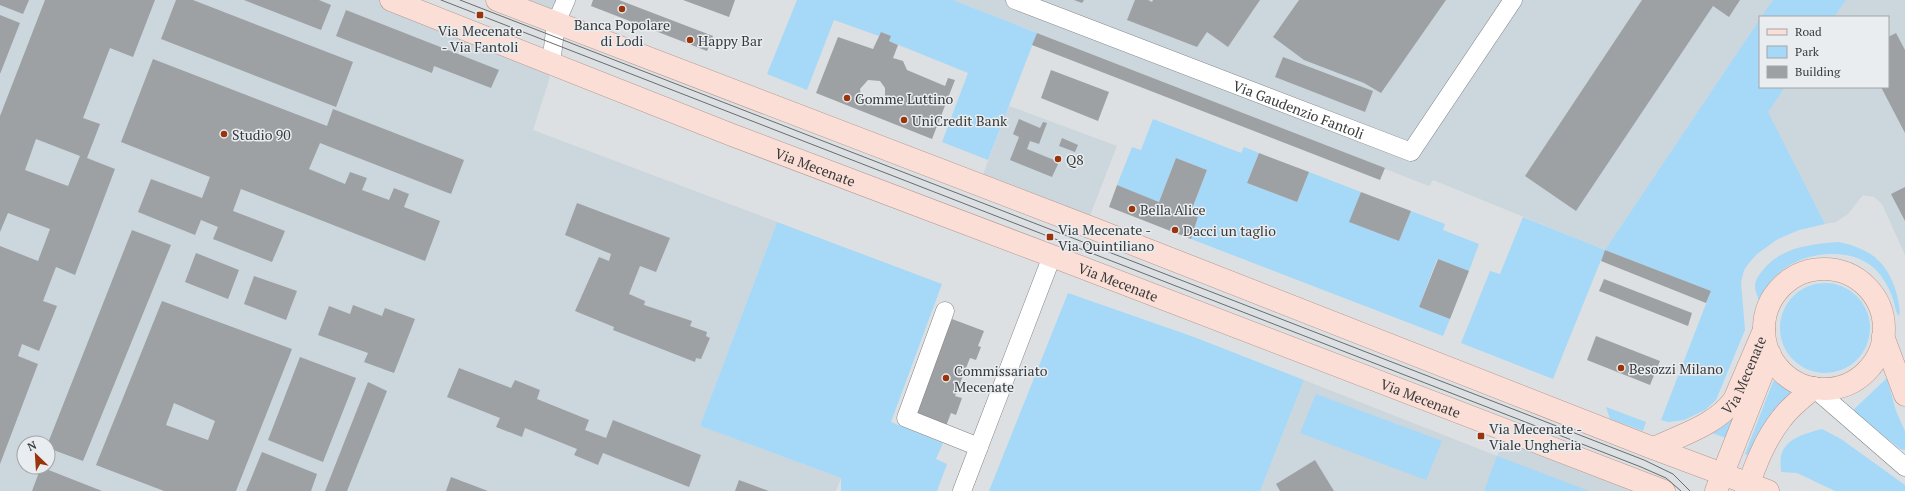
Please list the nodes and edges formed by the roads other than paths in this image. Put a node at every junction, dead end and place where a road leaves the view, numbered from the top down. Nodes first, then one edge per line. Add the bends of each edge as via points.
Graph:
1 (391, 0) edge
2 (497, 0) edge
3 (566, 0) edge
4 (1015, 0) edge
5 (1513, 0) edge
6 (556, 23) junction
7 (551, 64) junction
8 (1052, 256) junction
9 (945, 312) dead end
10 (1764, 330) junction
11 (1884, 336) junction
12 (1770, 354) junction
13 (1814, 388) junction
14 (1905, 395) edge
15 (979, 446) junction
16 (1654, 448) junction
17 (1905, 467) edge
18 (1719, 483) edge
19 (1754, 489) edge
20 (962, 491) edge
21 (1664, 491) edge

1 - 7 main road, Via Mecenate
2 - 6 main road
3 - 6 street
4 - 5 street, Via Gaudenzio Fantoli via 1411,152
6 - 7 street
6 - 16 main road via 1092,228
7 - 8 main road, Via Mecenate
8 - 15 street
8 - 21 main road, Via Mecenate
9 - 15 street via 906,418
10 - 11 main road, Via Mecenate via 1768,308 1774,295 1784,284 1803,272 1825,269 1847,273 1871,291 1882,314
10 - 12 main road, Via Mecenate
10 - 16 main road, Via Mecenate via 1734,400 1724,413
11 - 13 main road, Via Mecenate via 1877,357 1863,375 1843,385
11 - 14 main road, Via Mecenate
12 - 13 main road, Via Mecenate via 1787,376
12 - 18 main road, Via Mecenate
13 - 17 street, Via Mecenate
13 - 19 main road via 1782,417 1775,427 1762,451
15 - 20 street
16 - 18 main road
18 - 19 main road

